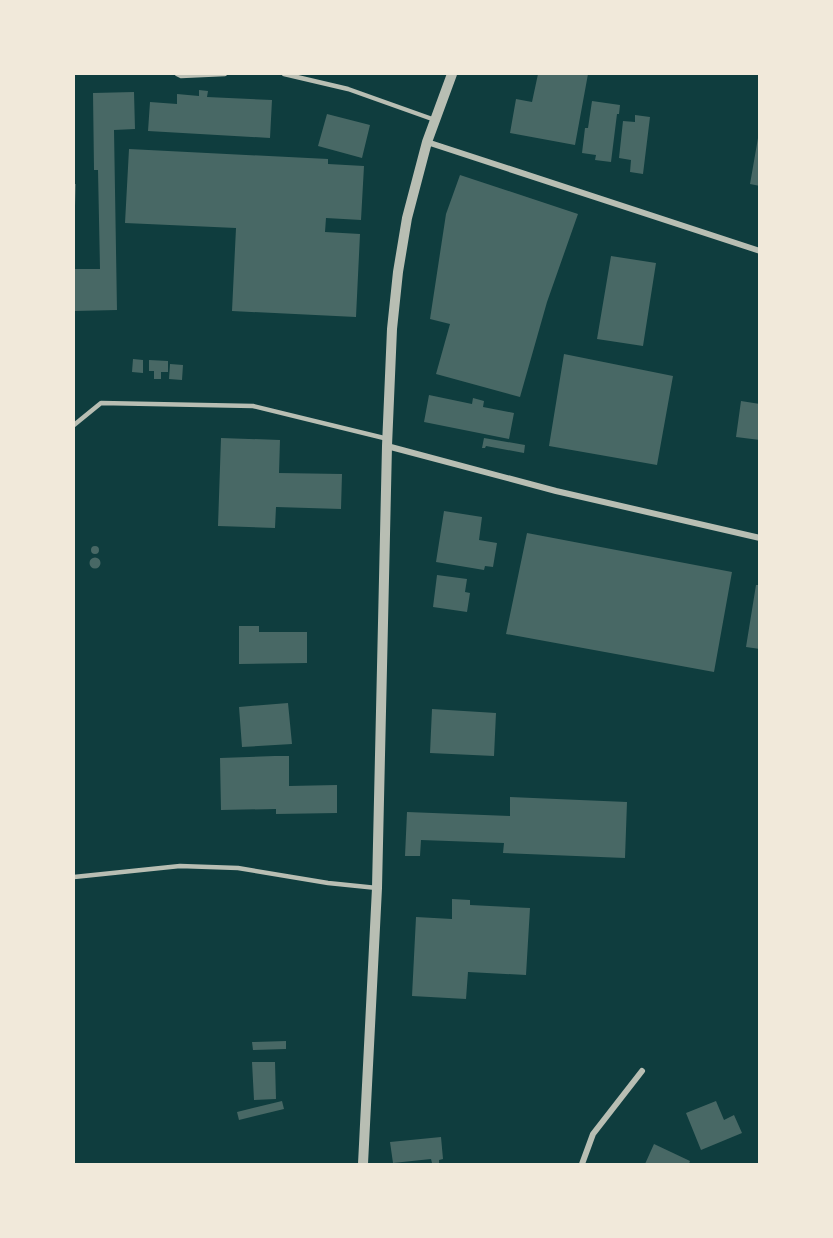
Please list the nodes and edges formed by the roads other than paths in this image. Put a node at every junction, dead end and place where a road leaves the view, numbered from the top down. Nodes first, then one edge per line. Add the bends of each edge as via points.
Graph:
1 (177, 74) edge
2 (225, 74) edge
3 (284, 74) edge
4 (453, 74) edge
5 (435, 120) junction
6 (427, 142) junction
7 (759, 251) edge
8 (74, 425) edge
9 (387, 443) junction
10 (759, 538) edge
11 (74, 877) edge
12 (377, 888) junction
13 (642, 1071) dead end
14 (363, 1164) edge
15 (582, 1164) edge

1 - 2 lane
3 - 5 lane via 348,89
4 - 5 street
5 - 6 street
6 - 7 street
6 - 9 street via 398,272
8 - 9 lane via 101,403 253,406
9 - 10 street via 556,491
9 - 12 street
11 - 12 lane via 180,866 238,868 328,884
12 - 14 street
13 - 15 street via 592,1134

